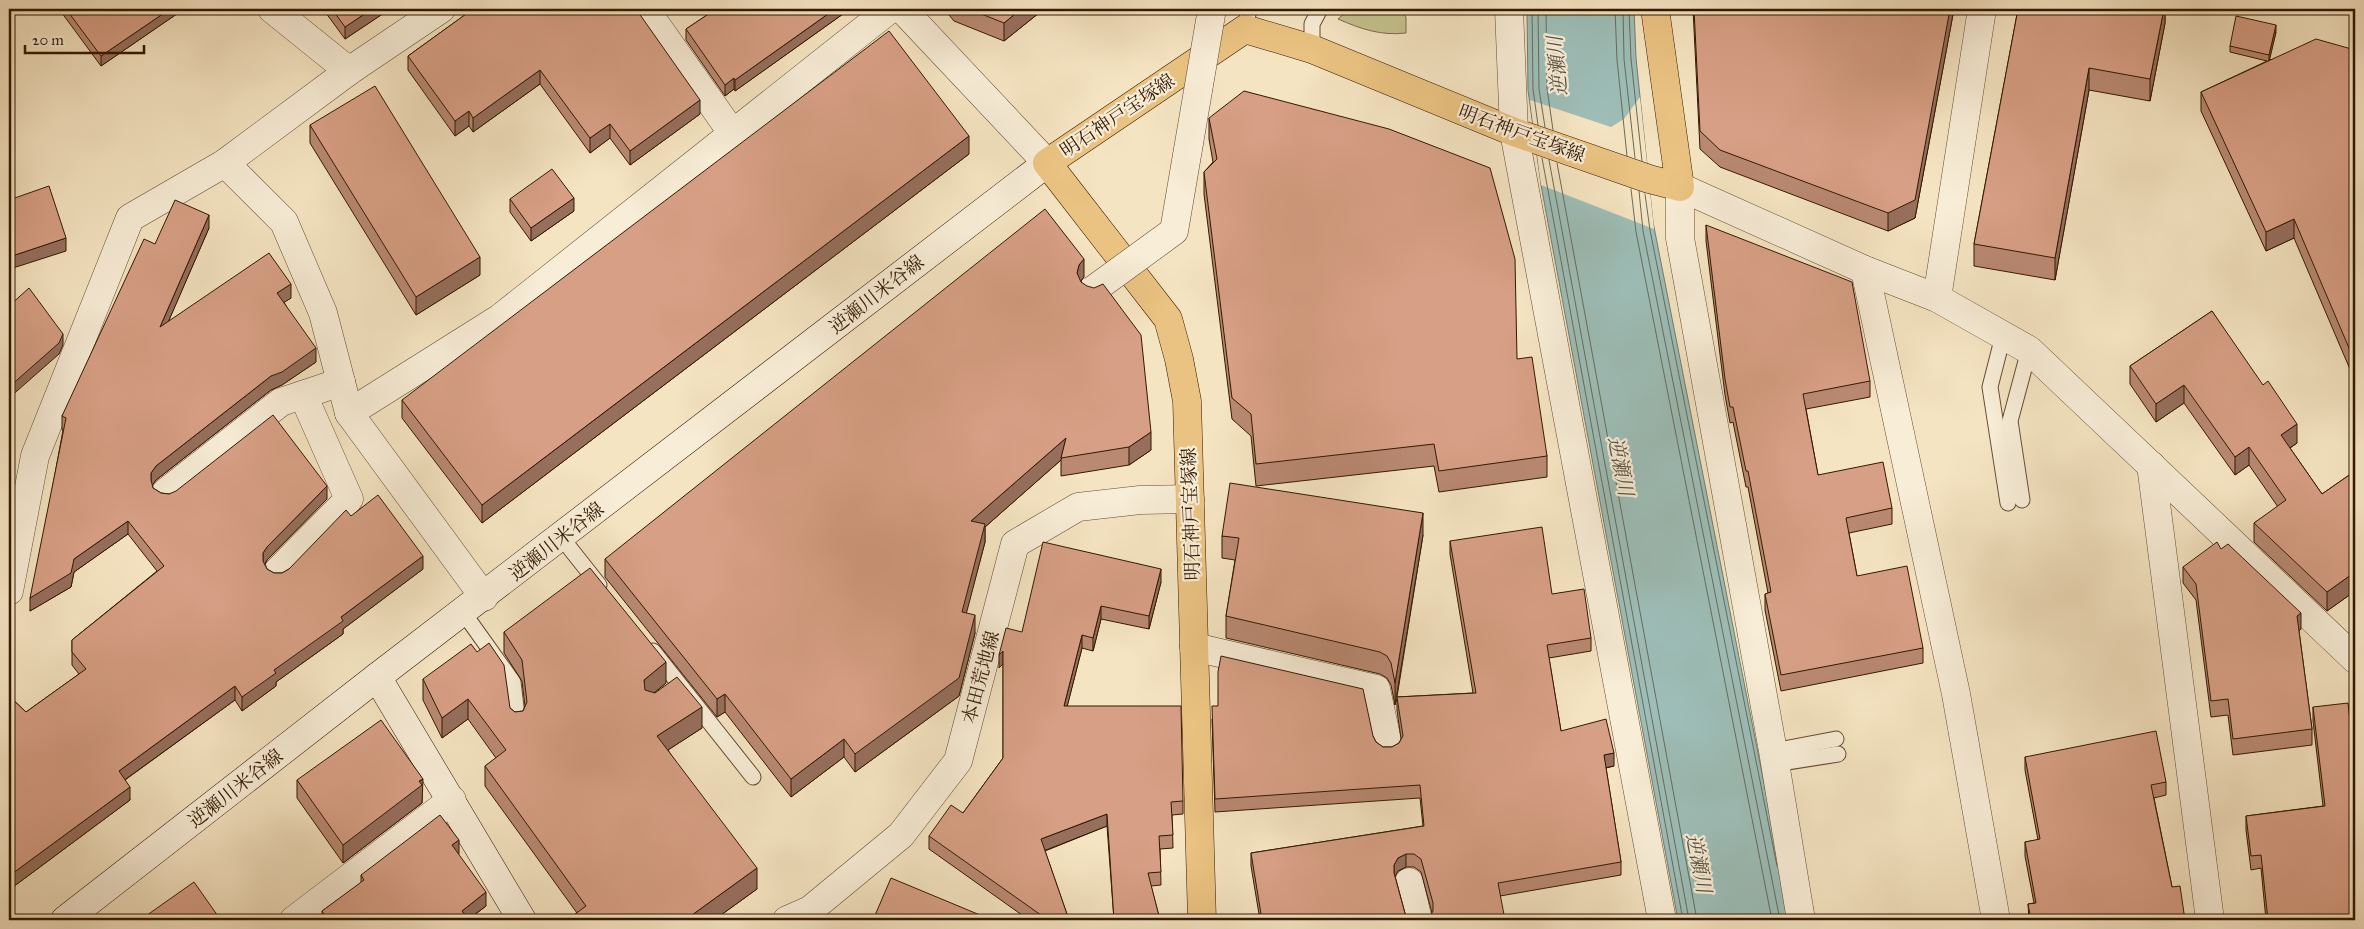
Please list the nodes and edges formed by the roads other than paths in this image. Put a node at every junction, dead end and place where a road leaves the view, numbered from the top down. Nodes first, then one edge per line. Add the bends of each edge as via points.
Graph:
1 (272, 9) edge
2 (441, 9) edge
3 (645, 9) edge
4 (890, 9) edge
5 (902, 9) edge
6 (1212, 9) edge
7 (1320, 9) edge
8 (1509, 9) edge
9 (1655, 9) edge
10 (1982, 9) edge
11 (1247, 19) edge
12 (1312, 49) junction
13 (350, 72) junction
14 (733, 134) junction
15 (1524, 136) junction
16 (225, 163) junction
17 (1046, 163) junction
18 (1680, 187) junction
19 (1865, 270) junction
20 (1093, 290) edge
21 (1937, 298) junction
22 (2003, 336) junction
23 (2029, 350) junction
24 (341, 382) junction
25 (302, 395) junction
26 (349, 412) junction
27 (2151, 465) junction
28 (166, 492) edge
29 (1190, 499) junction
30 (561, 537) junction
31 (278, 571) edge
32 (9, 590) edge
33 (606, 593) edge
34 (473, 605) junction
35 (642, 638) edge
36 (1194, 647) junction
37 (2355, 659) edge
38 (377, 677) junction
39 (678, 684) junction
40 (666, 694) edge
41 (518, 724) edge
42 (1388, 745) edge
43 (1837, 746) dead end
44 (1774, 758) junction
45 (753, 777) dead end
46 (452, 800) junction
47 (1410, 882) dead end
48 (65, 920) edge
49 (294, 920) edge
50 (522, 920) edge
51 (787, 920) edge
52 (1202, 920) edge
53 (1418, 920) edge
54 (1662, 920) edge
55 (1801, 920) edge
56 (1996, 920) edge
57 (2210, 920) edge

1 - 13 street
2 - 13 street
3 - 14 street
4 - 14 street
5 - 17 street
6 - 20 street, bridge via 1174,231
7 - 12 lane via 1312,24
8 - 15 street
9 - 18 main road
10 - 21 street
11 - 12 main road, 明石神戸宝塚線
11 - 17 main road, 明石神戸宝塚線
12 - 15 main road, 明石神戸宝塚線
13 - 16 street
14 - 26 street via 500,318
15 - 18 main road, 明石神戸宝塚線
15 - 54 street
16 - 24 street via 284,222 323,313
16 - 32 street via 130,218 35,456
17 - 29 main road, 明石神戸宝塚線 via 1168,319 1187,401
17 - 30 street, 逆瀬川米谷線
18 - 19 street
18 - 44 street via 1680,238
19 - 21 street
19 - 56 street via 1956,694
21 - 22 street
22 - 23 street
22 - 23 lane via 1990,387 2015,502 2010,421
23 - 27 street
24 - 25 street
24 - 26 street
25 - 28 street via 281,402
25 - 31 street via 349,499
26 - 34 street
27 - 37 street
27 - 57 street
29 - 36 main road, 明石神戸宝塚線
29 - 51 street, 本田荒地線 via 1078,506 1015,544 958,761 900,835 810,910
30 - 33 lane
30 - 34 street, 逆瀬川米谷線
34 - 38 street, 逆瀬川米谷線
34 - 41 lane via 512,682
35 - 39 lane
36 - 42 street via 1376,689
36 - 52 main road, 明石神戸宝塚線
38 - 46 street
38 - 48 street, 逆瀬川米谷線
39 - 40 lane
39 - 45 lane
43 - 44 lane
44 - 55 street
46 - 49 street
46 - 50 street
47 - 53 street

